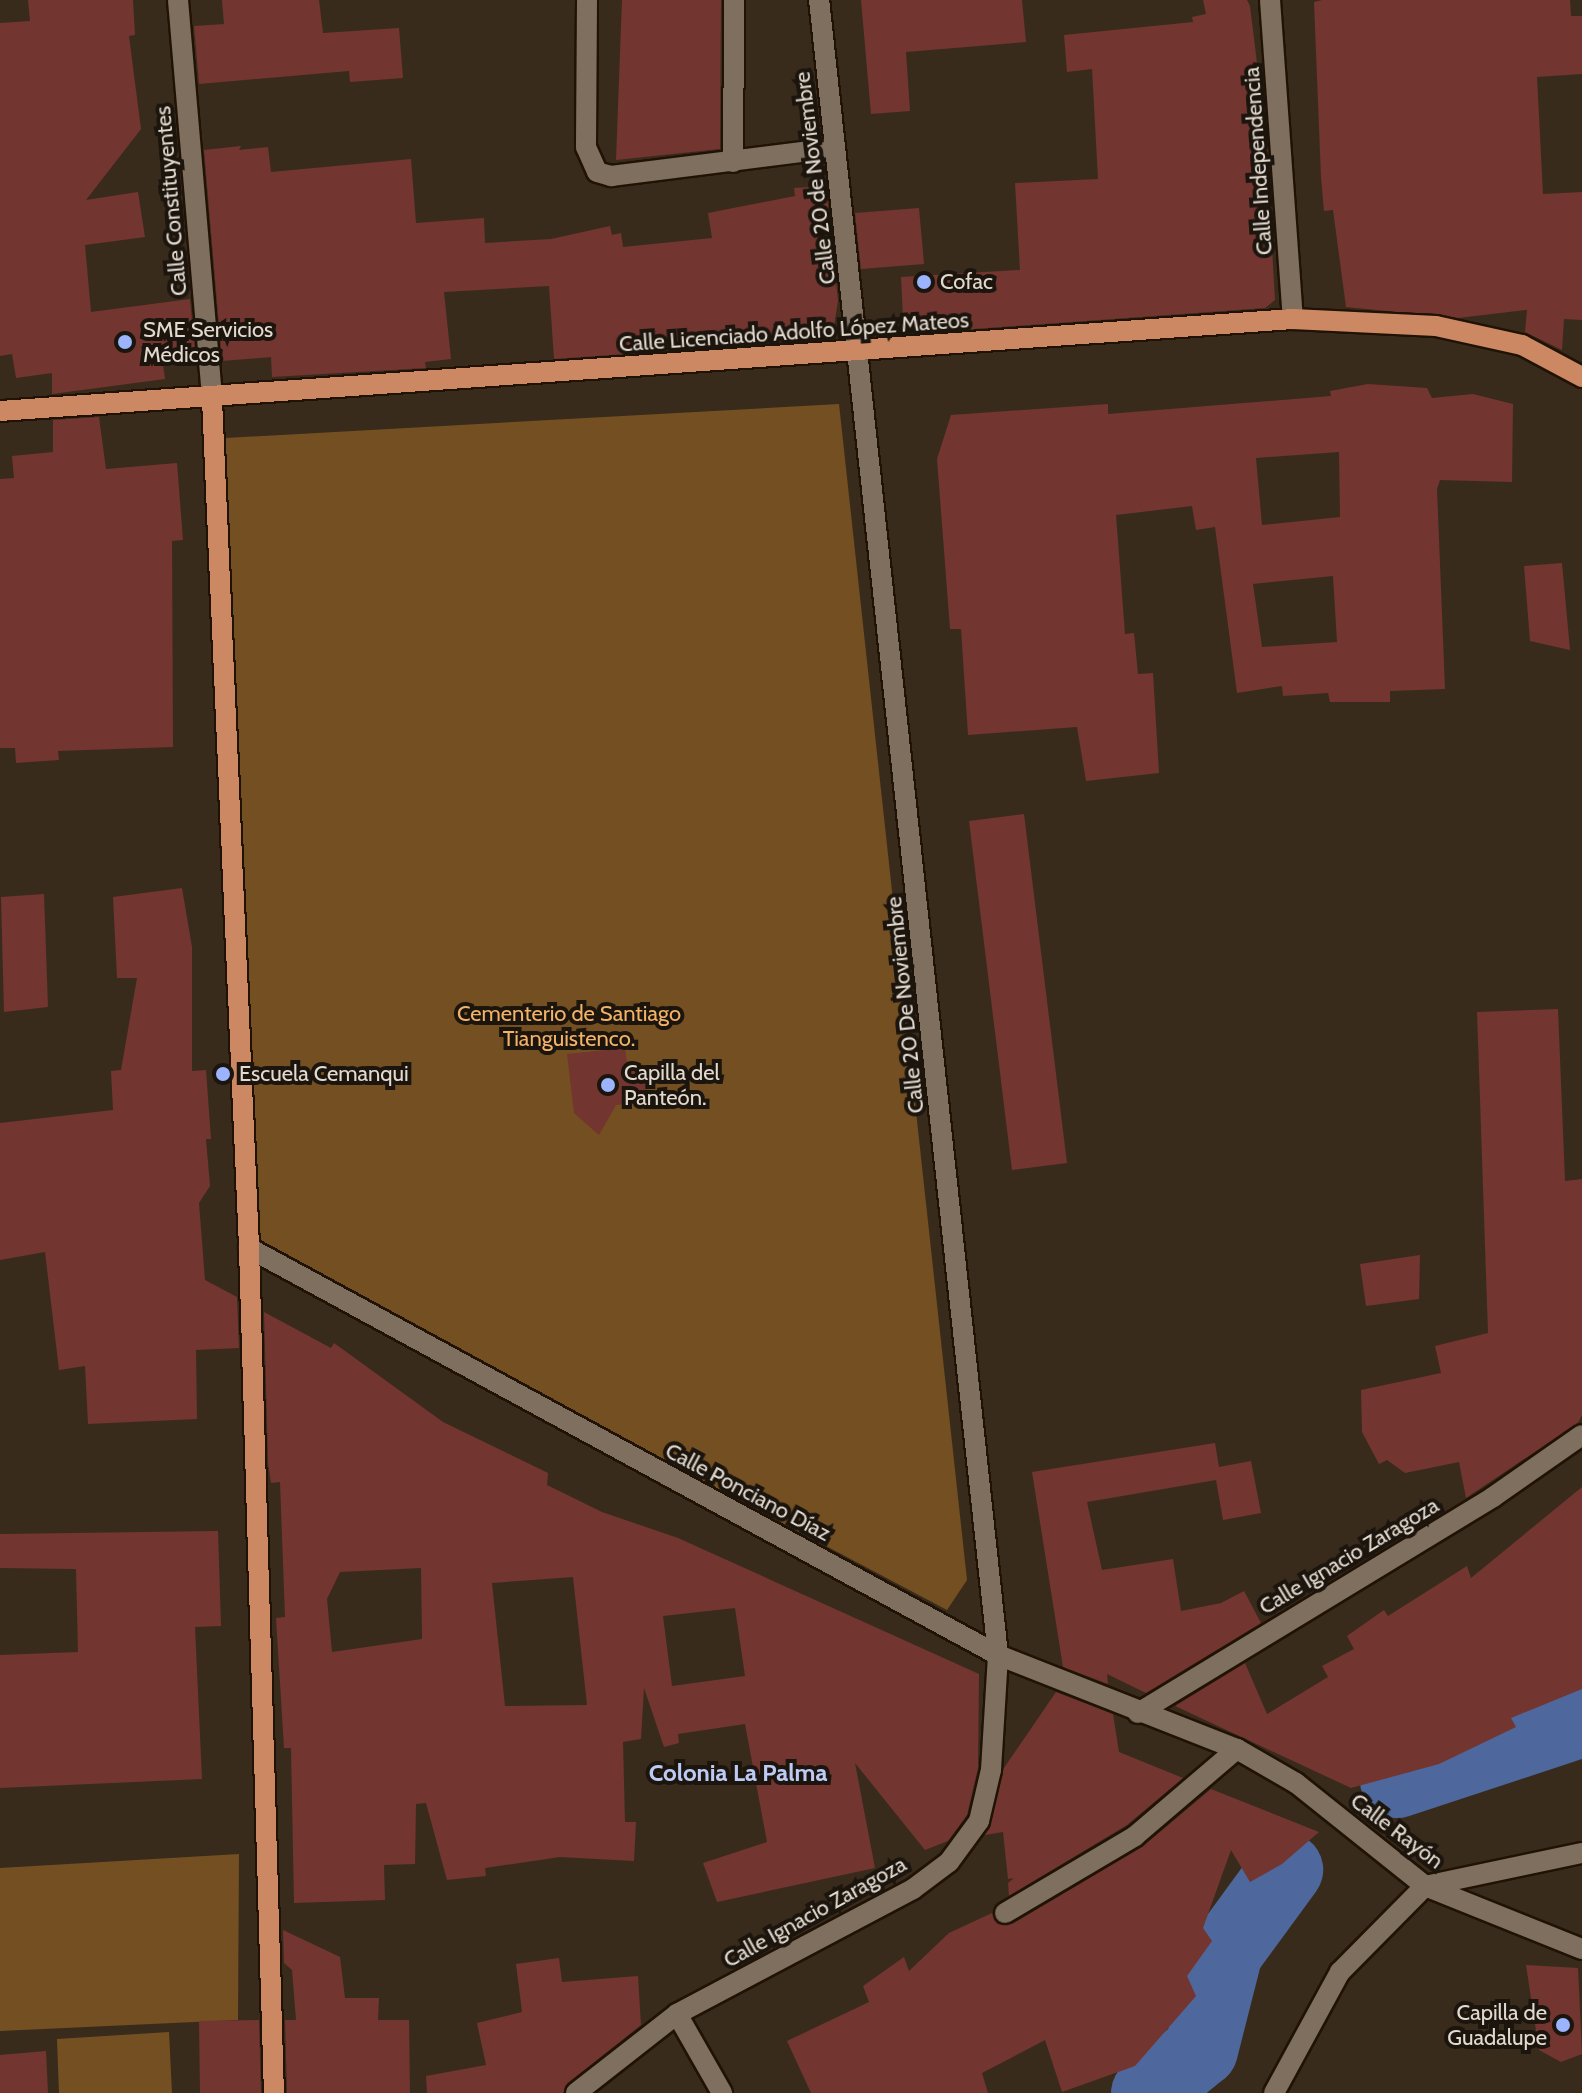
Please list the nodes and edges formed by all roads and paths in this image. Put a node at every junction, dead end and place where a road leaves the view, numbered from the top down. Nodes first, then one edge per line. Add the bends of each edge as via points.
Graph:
1 (178, 0) edge
2 (587, 0) edge
3 (734, 0) edge
4 (819, 0) edge
5 (1270, 0) edge
6 (834, 148) junction
7 (733, 162) junction
8 (1293, 319) junction
9 (859, 351) junction
10 (1582, 377) edge
11 (212, 399) junction
12 (0, 411) edge
13 (249, 1248) junction
14 (1582, 1435) edge
15 (998, 1655) junction
16 (1138, 1713) junction
17 (1237, 1749) junction
18 (1582, 1853) edge
19 (1425, 1886) junction
20 (1005, 1913) dead end
21 (1582, 1949) edge
22 (677, 2014) junction
23 (274, 2093) edge
24 (576, 2093) edge
25 (722, 2093) edge
26 (1274, 2093) edge

1 - 11 street, Calle Constituyentes
2 - 7 street via 586,147 597,172 611,176
3 - 7 street
4 - 6 street, Calle 20 de Noviembre
5 - 8 street, Calle Independencia
6 - 7 street
6 - 9 street, Calle 20 de Noviembre
8 - 9 main road, Calle Licenciado Adolfo López Mateos
8 - 10 main road, Calle Licenciado Adolfo López Mateos via 1436,326 1522,345
9 - 11 main road, Calle Licenciado Adolfo López Mateos
9 - 15 street, Calle 20 De Noviembre
11 - 12 main road, Calle Licenciado Adolfo López Mateos
11 - 13 main road
13 - 15 street, Calle Ponciano Díaz
13 - 23 main road
14 - 16 street, Calle Ignacio Zaragoza via 1493,1497
15 - 16 street, Calle Ponciano Díaz
15 - 22 street, Calle Ignacio Zaragoza via 991,1770 979,1821 949,1862 913,1889
16 - 17 street, Calle Ponciano Díaz
17 - 19 street, Calle Rayón via 1296,1783
17 - 20 street via 1135,1836
18 - 19 street
19 - 21 street, Calle Rayón
19 - 26 street via 1340,1972
22 - 24 street, Calle Ignacio Zaragoza
22 - 25 street

